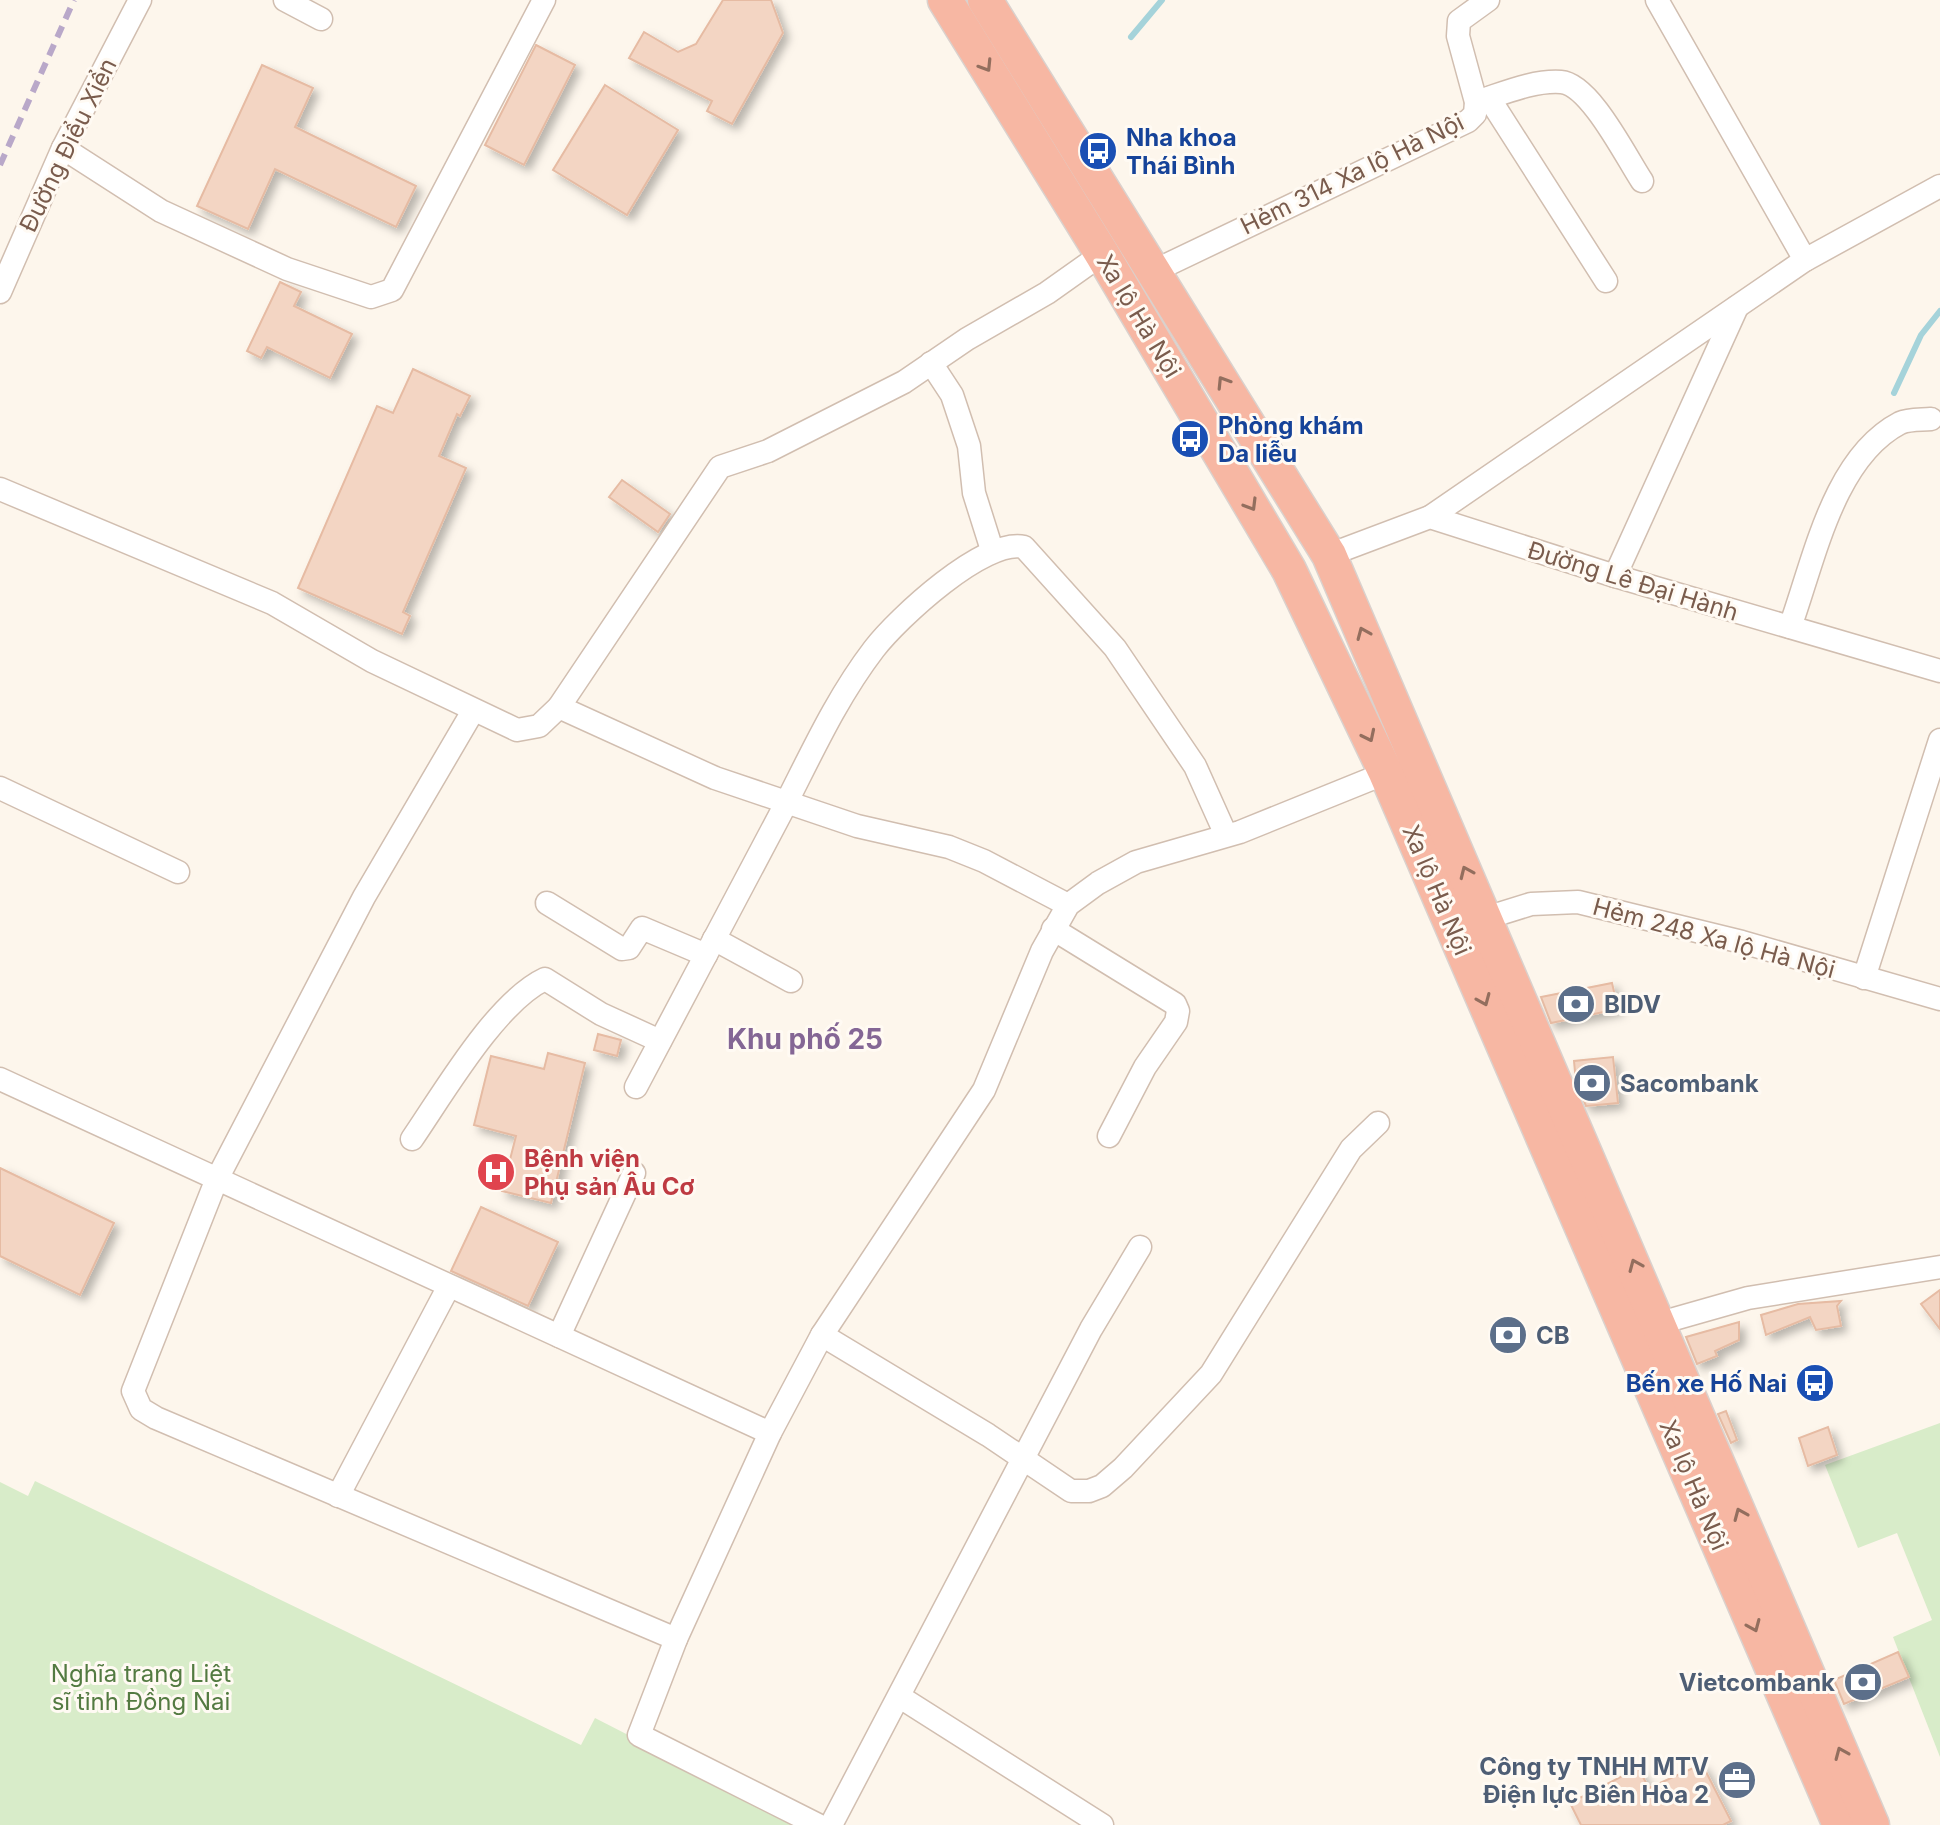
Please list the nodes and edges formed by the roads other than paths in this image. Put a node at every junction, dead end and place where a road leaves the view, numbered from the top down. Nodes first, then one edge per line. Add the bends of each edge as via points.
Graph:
1 (140, 0) edge
2 (285, 0) edge
3 (544, 0) edge
4 (945, 0) edge
5 (985, 0) edge
6 (1488, 0) edge
7 (1657, 0) edge
8 (321, 19) dead end
9 (1482, 100) junction
10 (63, 148) junction
11 (1642, 181) dead end
12 (1940, 186) edge
13 (1102, 254) junction
14 (1805, 260) junction
15 (1154, 271) junction
16 (1606, 281) dead end
17 (0, 292) edge
18 (1738, 306) junction
19 (931, 363) junction
20 (1931, 419) dead end
21 (0, 489) edge
22 (1430, 517) junction
23 (992, 550) junction
24 (1329, 555) junction
25 (1615, 576) junction
26 (1790, 627) junction
27 (1940, 671) edge
28 (559, 707) junction
29 (473, 711) junction
30 (1940, 740) edge
31 (1386, 773) junction
32 (0, 788) edge
33 (786, 803) junction
34 (1226, 835) junction
35 (178, 872) dead end
36 (547, 903) dead end
37 (1068, 905) junction
38 (1486, 918) junction
39 (1053, 929) junction
40 (710, 947) junction
41 (1864, 978) junction
42 (791, 981) dead end
43 (1940, 999) edge
44 (660, 1041) junction
45 (0, 1079) edge
46 (636, 1087) dead end
47 (1378, 1123) dead end
48 (1109, 1136) dead end
49 (412, 1139) dead end
50 (634, 1173) dead end
51 (216, 1181) junction
52 (1140, 1247) dead end
53 (1940, 1267) edge
54 (449, 1286) junction
55 (1644, 1328) junction
56 (822, 1335) junction
57 (559, 1336) junction
58 (1672, 1394) junction
59 (770, 1433) junction
60 (1022, 1458) junction
61 (338, 1496) junction
62 (676, 1639) junction
63 (900, 1697) junction
64 (818, 1825) edge
65 (831, 1825) edge
66 (1102, 1825) edge
67 (1840, 1825) edge
68 (1872, 1825) edge

1 - 10 street, Đường Điểu Xiển
2 - 8 street
3 - 10 street via 392,290 382,295 371,297 287,269 174,217
4 -> 13 highway, Xa lộ Hà Nội
5 - 15 highway, Xa lộ Hà Nội
6 - 9 street, Hẻm 314 Xa lộ Hà Nội via 1459,21 1458,36
7 - 14 street
9 - 11 street via 1538,84 1573,85 1587,96
9 - 15 street, Hẻm 314 Xa lộ Hà Nội via 1468,121
9 - 16 street
10 - 17 street, Đường Điểu Xiển
12 - 14 street
13 - 19 street
13 -> 31 highway, Xa lộ Hà Nội via 1289,570
14 - 18 street
24 -> 15 highway, Xa lộ Hà Nội
18 - 22 street
18 - 25 street
19 - 23 street via 952,395 969,446 974,493
19 - 28 street via 768,451 720,467
20 - 26 street via 1903,421 1853,464
21 - 29 street via 272,603
22 - 24 street
22 - 25 street, Đường Lê Đại Hành
23 - 33 street via 912,609 875,648 831,712
23 - 34 street via 1013,544 1024,547 1115,648 1195,766
38 -> 24 highway, Xa lộ Hà Nội
25 - 26 street, Đường Lê Đại Hành
26 - 27 street, Đường Lê Đại Hành
28 - 29 street via 529,730
28 - 33 street via 715,778
29 - 51 street via 364,897
30 - 41 street
31 - 34 street
31 -> 55 highway, Xa lộ Hà Nội
32 - 35 street
33 - 37 street via 949,847
33 - 40 street
34 - 37 street via 1136,862
36 - 40 street via 622,949 629,948 642,928
37 - 39 street
38 - 41 street, Hẻm 248 Xa lộ Hà Nội via 1531,904 1578,902
55 -> 38 highway, Xa lộ Hà Nội
39 - 48 street via 1175,1004 1178,1011
39 - 56 street via 984,1090
40 - 42 street
40 - 44 street
41 - 43 street, Hẻm 248 Xa lộ Hà Nội
44 - 46 street
44 - 49 street via 601,1014 545,979 519,996 495,1022
45 - 51 street
47 - 60 street via 1351,1149 1211,1374 1123,1468 1102,1486 1071,1491
50 - 57 street
51 - 54 street
51 - 61 street via 133,1391 141,1409 156,1418
52 - 60 street
53 - 55 street via 1748,1298
54 - 57 street
54 - 61 street
55 - 58 highway, Xa lộ Hà Nội
56 - 59 street
56 - 60 street
57 - 59 street
58 -> 67 highway, Xa lộ Hà Nội
68 -> 58 highway, Xa lộ Hà Nội
59 - 62 street
60 - 63 street
61 - 62 street
62 - 64 street via 639,1735
63 - 65 street
63 - 66 street

